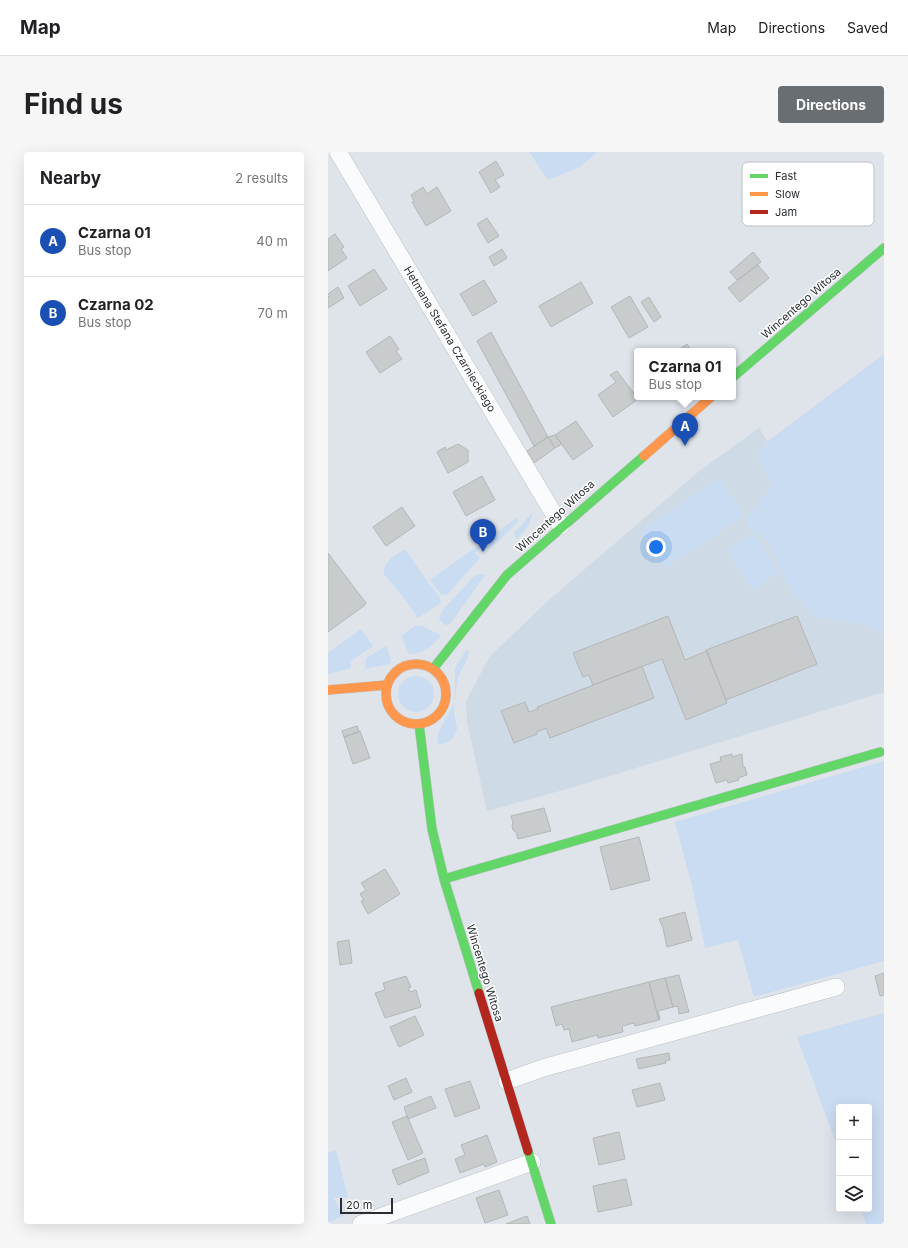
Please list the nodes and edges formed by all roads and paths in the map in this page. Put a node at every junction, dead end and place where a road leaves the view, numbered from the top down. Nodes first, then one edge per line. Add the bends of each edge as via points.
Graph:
1 (338, 152) edge
2 (884, 248) edge
3 (736, 374) edge
4 (708, 400) edge
5 (561, 526) junction
6 (433, 669) junction
7 (387, 685) junction
8 (328, 690) edge
9 (419, 724) junction
10 (880, 752) dead end
11 (444, 879) junction
12 (836, 987) dead end
13 (507, 1081) junction
14 (532, 1162) junction
15 (361, 1224) edge
16 (551, 1224) edge

1 - 5 street, Hetmana Stefana Czarnieckiego
2 - 3 main road, Wincentego Witosa
4 - 5 main road, Wincentego Witosa
5 - 6 main road, Wincentego Witosa via 507,575
6 - 7 main road via 416,664 406,665 395,673
6 - 9 main road via 445,686 446,696 438,715
7 - 8 main road
7 - 9 main road via 388,704 393,713 409,723
9 - 11 main road, Wincentego Witosa via 432,829
10 - 11 main road
11 - 13 main road, Wincentego Witosa
12 - 13 street via 543,1068
13 - 14 main road, Wincentego Witosa
14 - 15 street
14 - 16 main road, Wincentego Witosa

